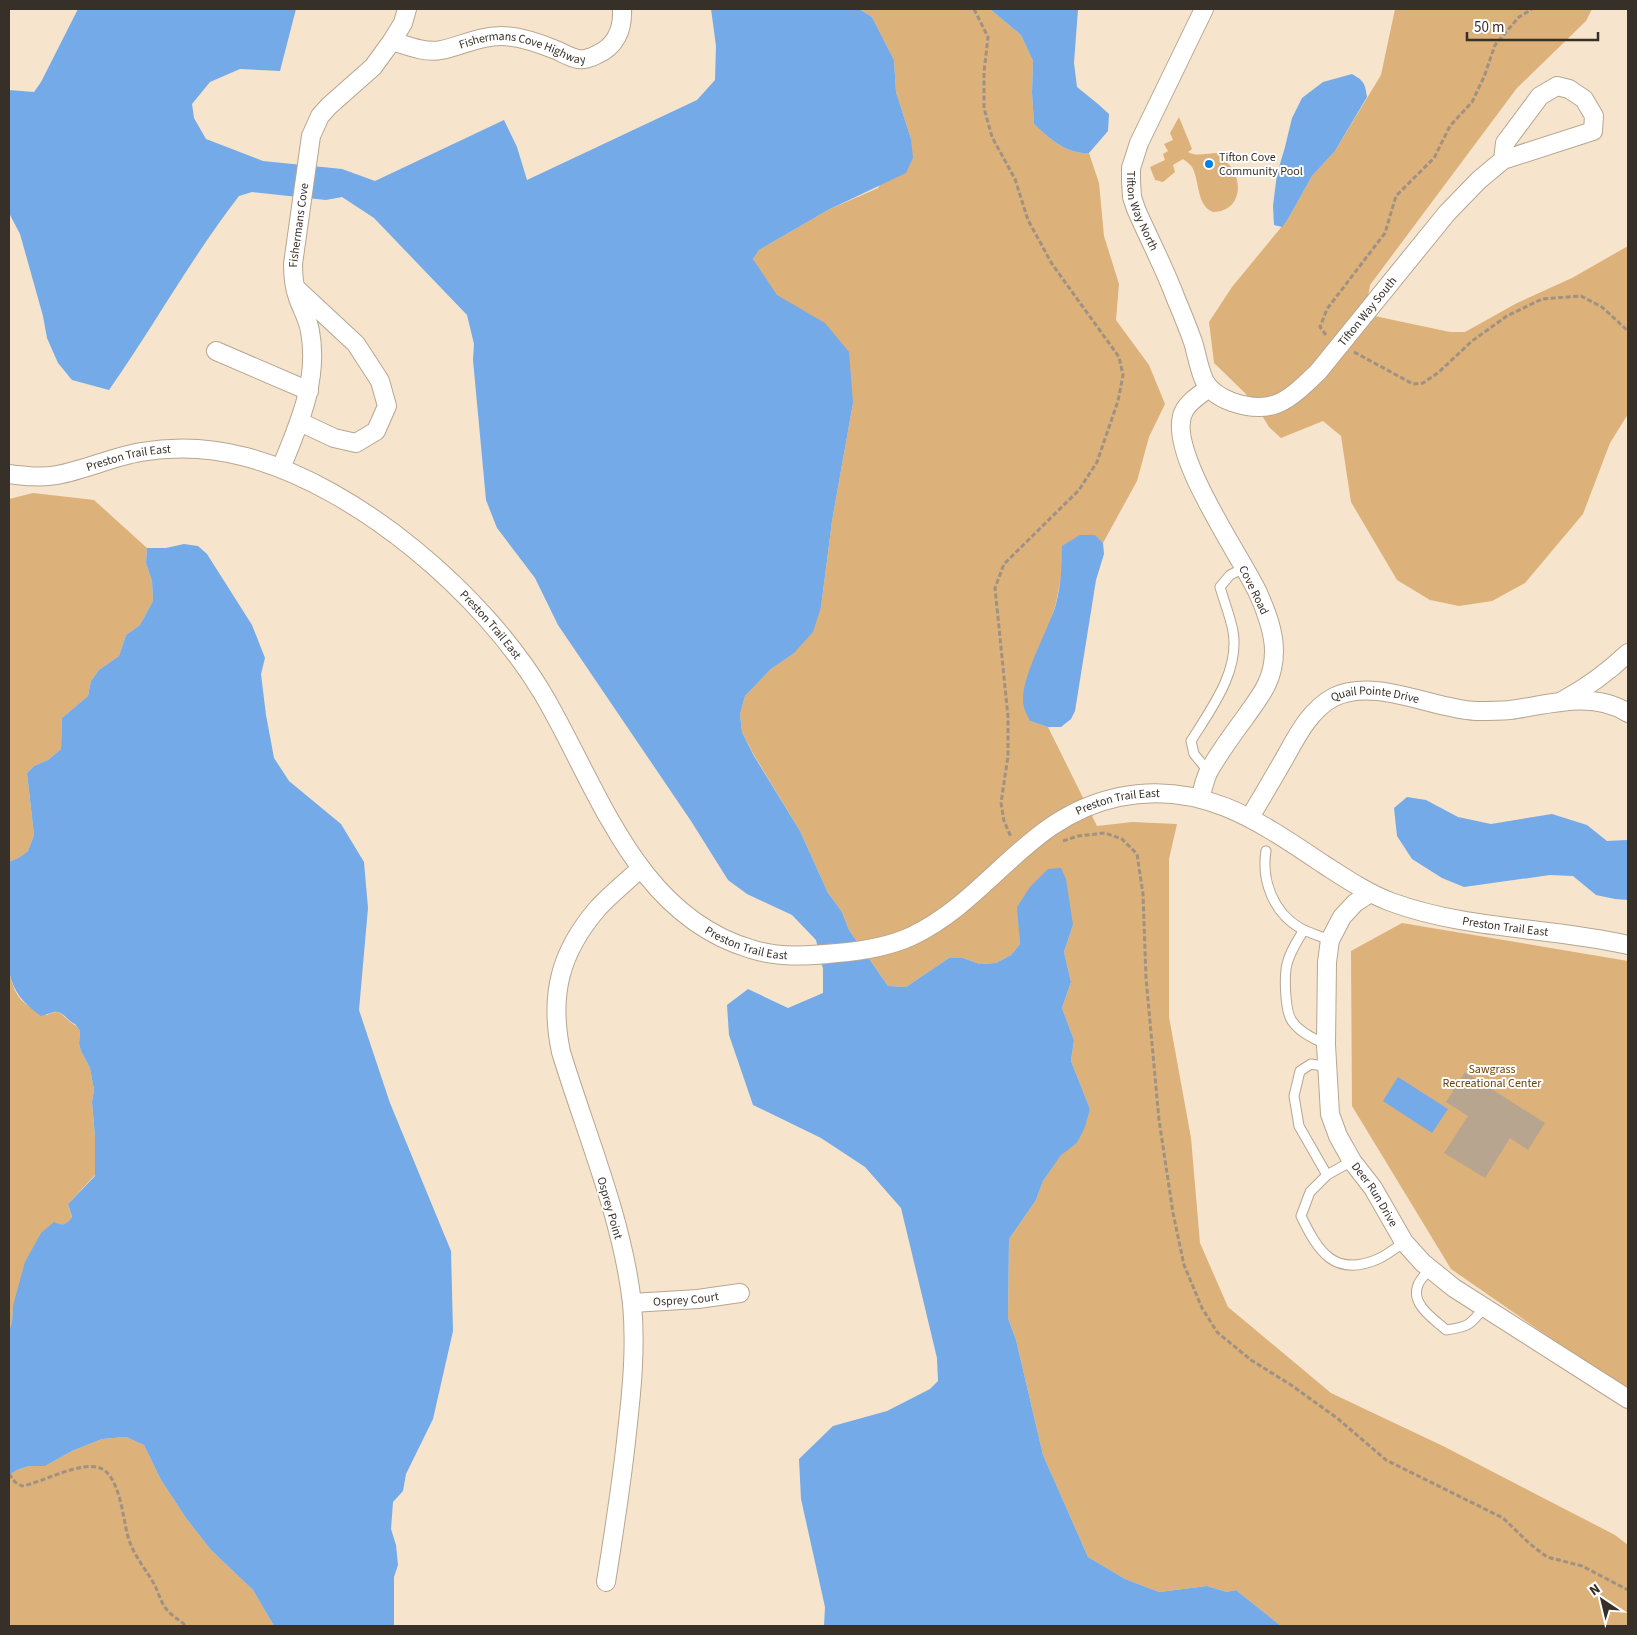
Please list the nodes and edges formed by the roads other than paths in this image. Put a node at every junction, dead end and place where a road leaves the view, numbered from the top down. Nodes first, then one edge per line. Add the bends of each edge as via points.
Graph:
1 (407, 9) edge
2 (622, 9) edge
3 (1204, 9) edge
4 (392, 41) junction
5 (1503, 160) junction
6 (296, 288) junction
7 (216, 351) dead end
8 (1209, 388) junction
9 (309, 391) junction
10 (300, 422) junction
11 (281, 468) junction
12 (9, 474) edge
13 (1244, 568) junction
14 (1628, 653) edge
15 (1562, 701) junction
16 (1628, 713) edge
17 (1208, 771) junction
18 (1200, 798) junction
19 (1250, 817) junction
20 (1266, 851) dead end
21 (641, 868) junction
22 (1370, 893) junction
23 (1304, 930) junction
24 (1330, 940) junction
25 (1628, 945) edge
26 (1326, 1045) junction
27 (1328, 1067) junction
28 (1352, 1160) junction
29 (1327, 1175) junction
30 (1404, 1242) junction
31 (1430, 1269) junction
32 (740, 1292) dead end
33 (632, 1304) junction
34 (1484, 1307) junction
35 (1628, 1399) edge
36 (606, 1582) dead end

1 - 4 street, Fishermans Cove
2 - 4 street, Fishermans Cove Highway via 621,27 613,44 591,58 577,59 542,44 501,36 480,38 440,50 424,50
3 - 8 street, Tifton Way North via 1139,143 1130,181 1136,209 1175,296
4 - 6 street, Fishermans Cove via 373,67 320,116 311,136 293,264
5 - 5 street, Tifton Way South via 1593,131 1594,116 1584,99 1569,89 1557,86 1540,96 1504,143
5 - 8 street, Tifton Way South via 1447,212 1318,372 1299,390 1268,407 1247,407 1225,400
6 - 9 street, Fishermans Cove via 310,330
6 - 10 street via 356,344 380,381 387,406 376,431 356,443 334,438
7 - 9 street
8 - 13 street, Cove Road via 1184,411 1181,438 1201,490
9 - 10 street, Fishermans Cove
10 - 11 street, Fishermans Cove
11 - 12 street, Preston Trail East via 221,452 166,449 139,452 64,474
11 - 21 street, Preston Trail East via 358,508 452,583 485,617 542,693 618,835
13 - 17 street, Cove Road via 1268,617 1273,636 1273,665 1260,699
13 - 17 lane via 1230,575 1220,587 1233,632 1232,664 1218,697 1191,741 1194,754
14 - 15 street, Quail Pointe Drive via 1611,669
15 - 16 street, Quail Pointe Drive via 1608,704
15 - 19 street, Quail Pointe Drive via 1508,710 1474,711 1392,693 1345,693 1317,709 1305,724
17 - 18 street, Cove Road
18 - 19 street, Preston Trail East
18 - 21 street, Preston Trail East via 1169,793 1137,794 1087,806 1042,832 954,909 907,938 873,949 804,956 749,949 718,936 679,910
19 - 22 street, Preston Trail East
20 - 23 lane via 1266,881 1274,902 1286,917
21 - 33 street, Osprey Point via 599,908 580,933 565,961 555,1006 556,1029 624,1256
22 - 24 street, Deer Run Drive via 1342,917
22 - 25 street, Preston Trail East via 1387,901 1466,922
23 - 24 lane
23 - 26 lane via 1294,944 1286,966 1286,1002 1291,1020 1302,1032
24 - 26 street, Deer Run Drive
26 - 27 street, Deer Run Drive
27 - 28 street, Deer Run Drive via 1330,1114
27 - 29 lane via 1311,1064 1300,1072 1294,1096 1299,1126
28 - 29 lane
28 - 30 street, Deer Run Drive
29 - 30 lane via 1310,1192 1302,1216 1313,1239 1332,1261 1353,1266 1378,1259
30 - 31 street, Deer Run Drive
31 - 34 street, Deer Run Drive
31 - 34 lane via 1418,1284 1416,1296 1421,1306 1446,1330 1463,1328
32 - 33 street, Osprey Court
33 - 36 street, Osprey Point via 633,1383
34 - 35 street, Deer Run Drive

